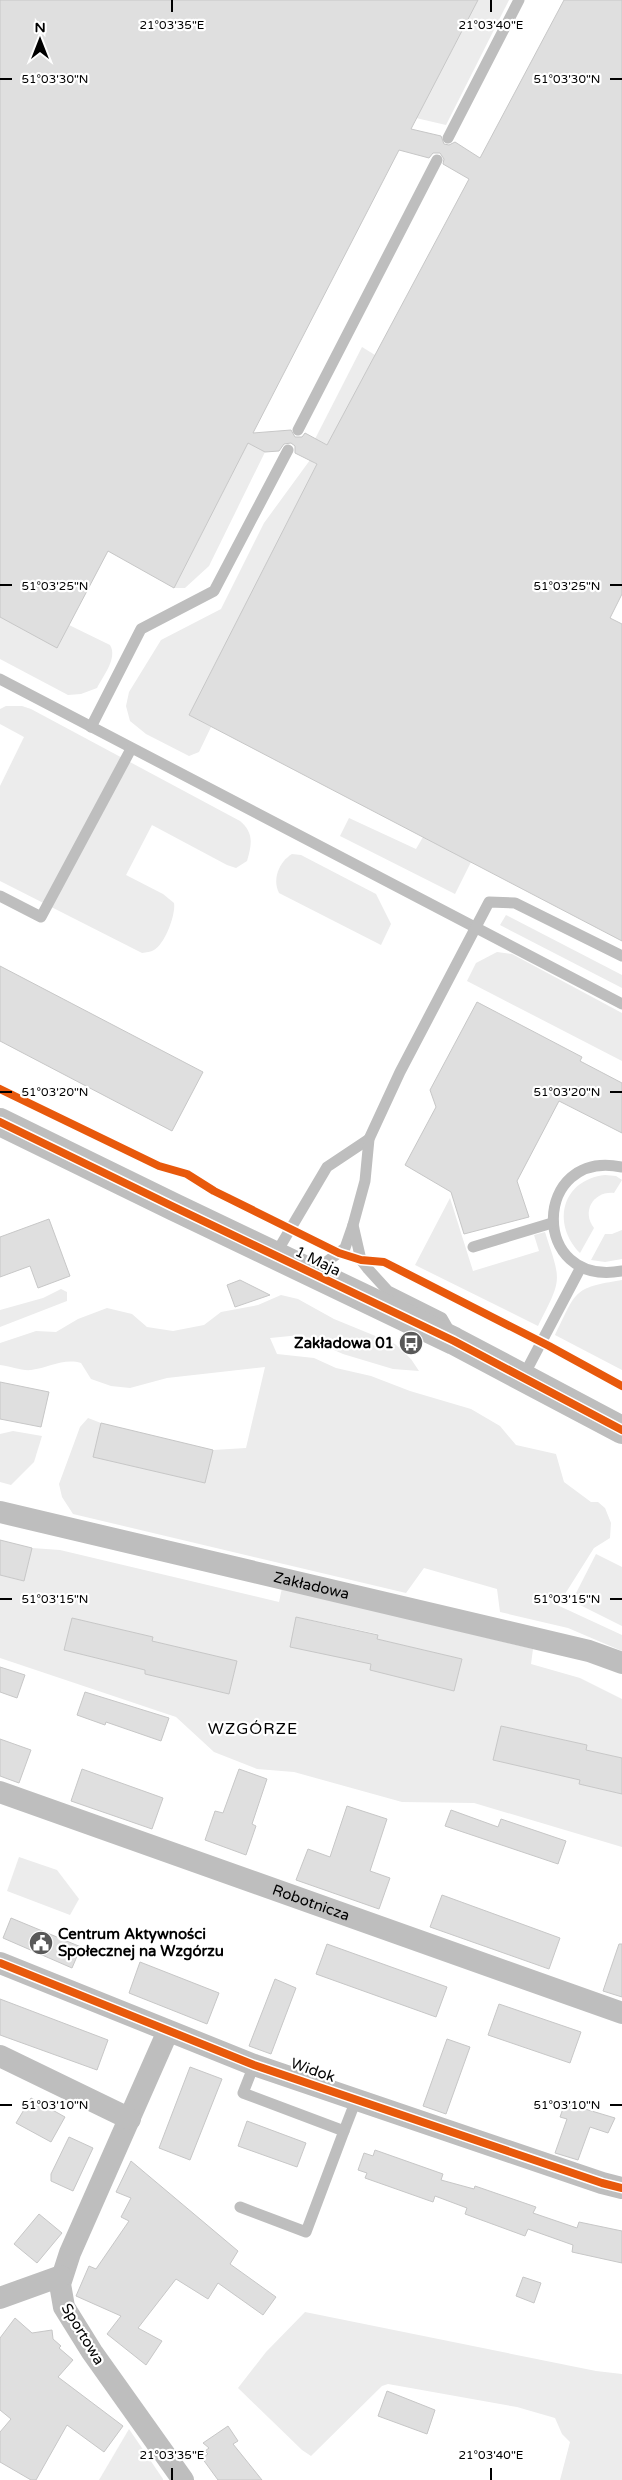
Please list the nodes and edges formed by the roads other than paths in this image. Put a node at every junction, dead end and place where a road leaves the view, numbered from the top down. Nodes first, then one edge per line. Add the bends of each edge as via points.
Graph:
1 (519, 0) edge
2 (448, 138) dead end
3 (437, 160) dead end
4 (298, 430) dead end
5 (288, 450) dead end
6 (0, 679) edge
7 (92, 727) junction
8 (131, 749) junction
9 (0, 896) edge
10 (475, 927) junction
11 (622, 956) edge
12 (622, 1004) edge
13 (0, 1122) edge
14 (369, 1139) junction
15 (622, 1167) edge
16 (552, 1223) junction
17 (353, 1225) junction
18 (473, 1247) dead end
19 (274, 1256) junction
20 (581, 1266) junction
21 (622, 1271) edge
22 (312, 1274) junction
23 (454, 1340) junction
24 (522, 1378) junction
25 (622, 1430) edge
26 (0, 1512) edge
27 (622, 1663) edge
28 (0, 1792) edge
29 (0, 1963) edge
30 (622, 2013) edge
31 (168, 2031) junction
32 (0, 2056) edge
33 (254, 2065) junction
34 (356, 2100) junction
35 (130, 2118) junction
36 (344, 2131) junction
37 (622, 2188) edge
38 (240, 2207) dead end
39 (61, 2276) junction
40 (0, 2298) edge
41 (183, 2480) edge

1 - 2 lane
3 - 4 lane
5 - 7 lane via 214,591 141,629
6 - 7 lane
7 - 8 lane
8 - 9 lane via 41,917
8 - 10 lane
10 - 11 lane via 489,902 515,902
10 - 12 lane
10 - 14 lane
13 - 19 street, 1 Maja
14 - 17 lane via 365,1181
14 - 19 lane via 327,1167
15 - 16 lane via 608,1164 590,1167 573,1175 560,1189 553,1207
16 - 18 lane
16 - 20 lane via 564,1253
17 - 22 lane via 345,1248
17 - 23 lane via 361,1260 368,1269 388,1291 442,1318
19 - 22 street, 1 Maja
20 - 21 lane via 608,1274
20 - 24 lane
22 - 23 street, 1 Maja
23 - 24 street, 1 Maja
24 - 25 street, 1 Maja
26 - 27 street, Zakładowa via 589,1651
28 - 30 street, Robotnicza
29 - 31 street, Widok
31 - 33 street, Widok
31 - 35 street
32 - 35 street
33 - 34 street, Widok
33 - 36 lane via 243,2093
34 - 36 lane
34 - 37 street, Widok
35 - 39 street, Sportowa
36 - 38 lane via 306,2232
39 - 40 street
39 - 41 street, Sportowa via 60,2292 68,2313

